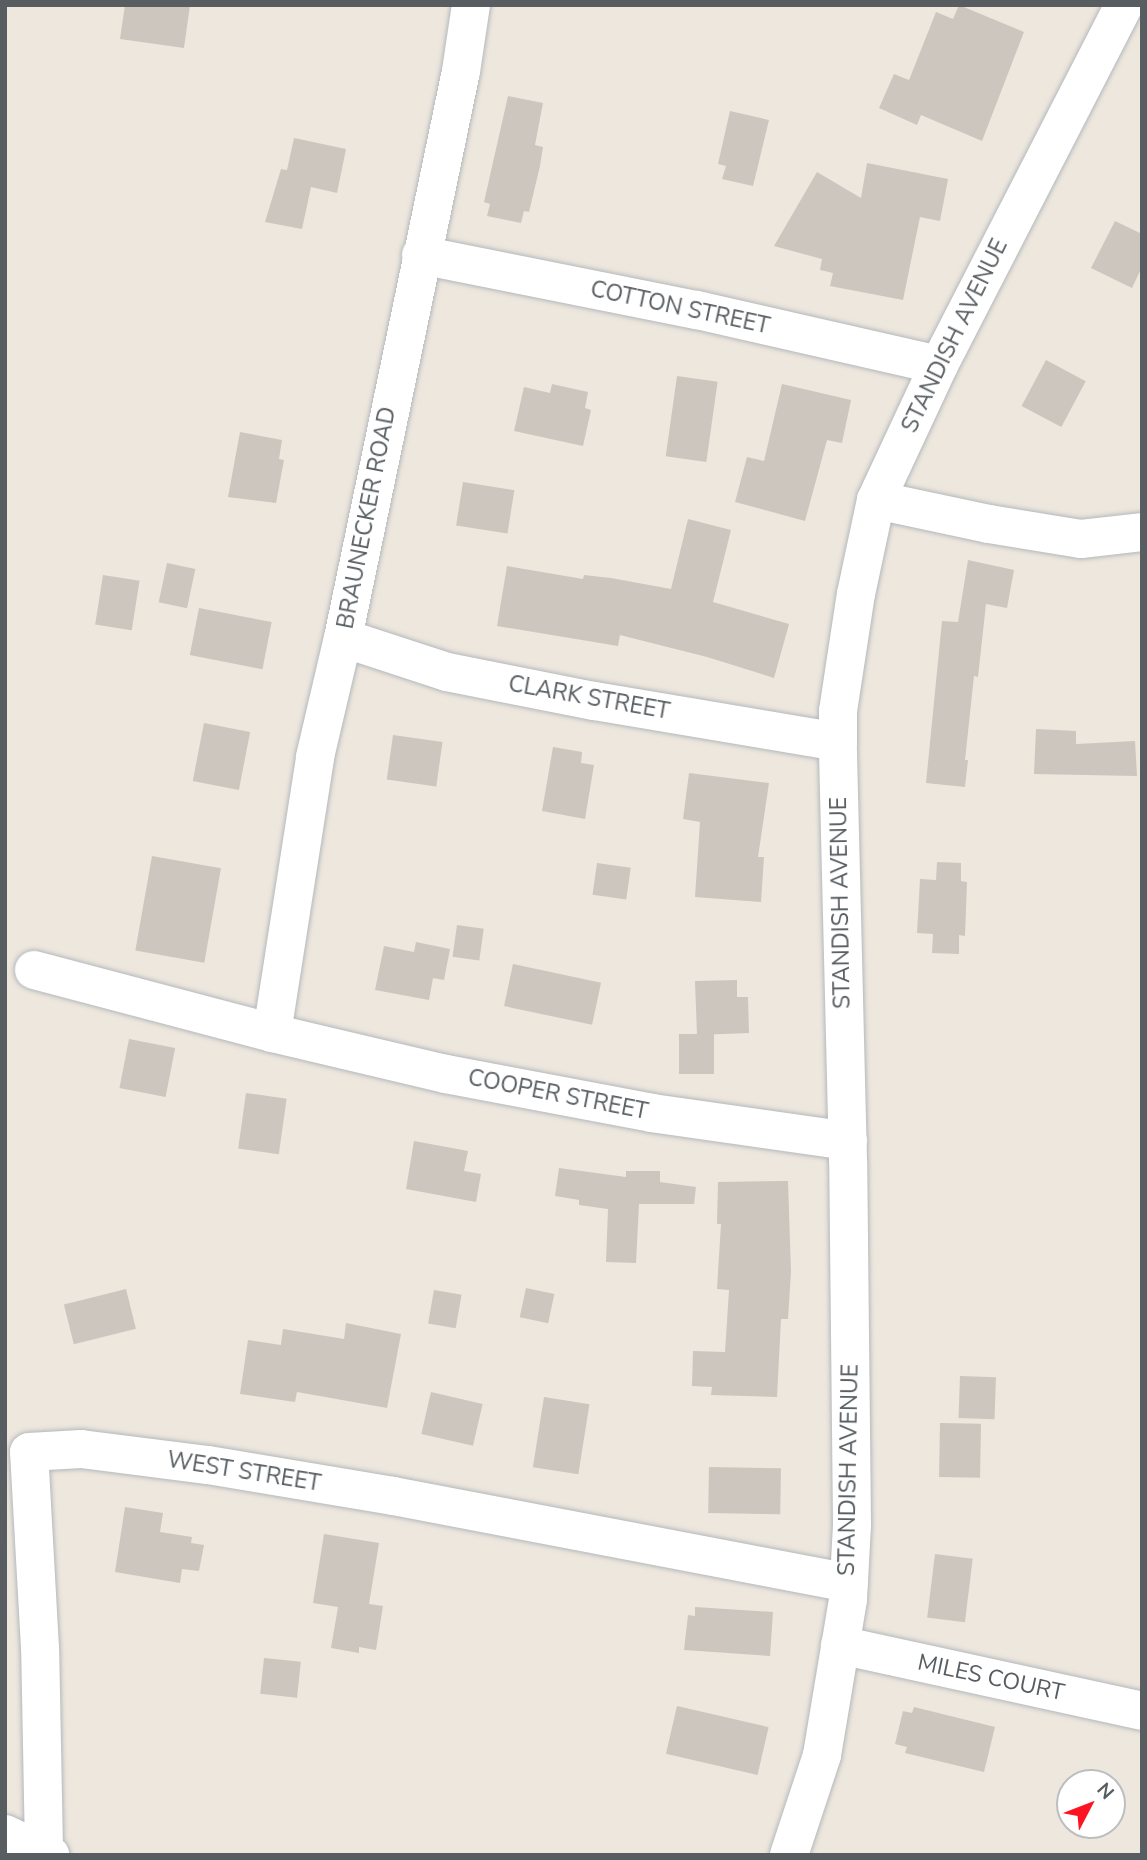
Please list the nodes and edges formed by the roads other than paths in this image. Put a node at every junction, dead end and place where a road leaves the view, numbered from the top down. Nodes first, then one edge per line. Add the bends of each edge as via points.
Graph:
1 (471, 5) edge
2 (1124, 5) edge
3 (421, 255) junction
4 (939, 365) junction
5 (876, 500) junction
6 (1142, 532) edge
7 (343, 638) junction
8 (838, 742) junction
9 (34, 970) dead end
10 (272, 1033) junction
11 (848, 1141) junction
12 (17, 1452) edge
13 (849, 1583) junction
14 (840, 1645) junction
15 (1142, 1711) edge
16 (5, 1834) edge
17 (47, 1852) edge
18 (789, 1855) edge

1 - 3 street, BRAUNECKER ROAD
2 - 4 street, STANDISH AVENUE
3 - 4 street, COTTON STREET via 697,310
3 - 7 street, BRAUNECKER ROAD
4 - 5 street, STANDISH AVENUE
5 - 6 street via 1081,539
5 - 8 street, STANDISH AVENUE via 856,594 838,711
7 - 8 street, CLARK STREET via 447,672
7 - 10 street, BRAUNECKER ROAD via 315,757
8 - 11 street, STANDISH AVENUE
9 - 10 street, COOPER STREET
10 - 11 street, COOPER STREET via 446,1074 652,1113
11 - 13 street, STANDISH AVENUE
12 - 13 street, WEST STREET via 81,1449 208,1465
12 - 17 street, WEST STREET via 40,1648
13 - 14 street, STANDISH AVENUE
14 - 15 street, MILES COURT
14 - 18 street, STANDISH AVENUE via 822,1755
16 - 17 street

